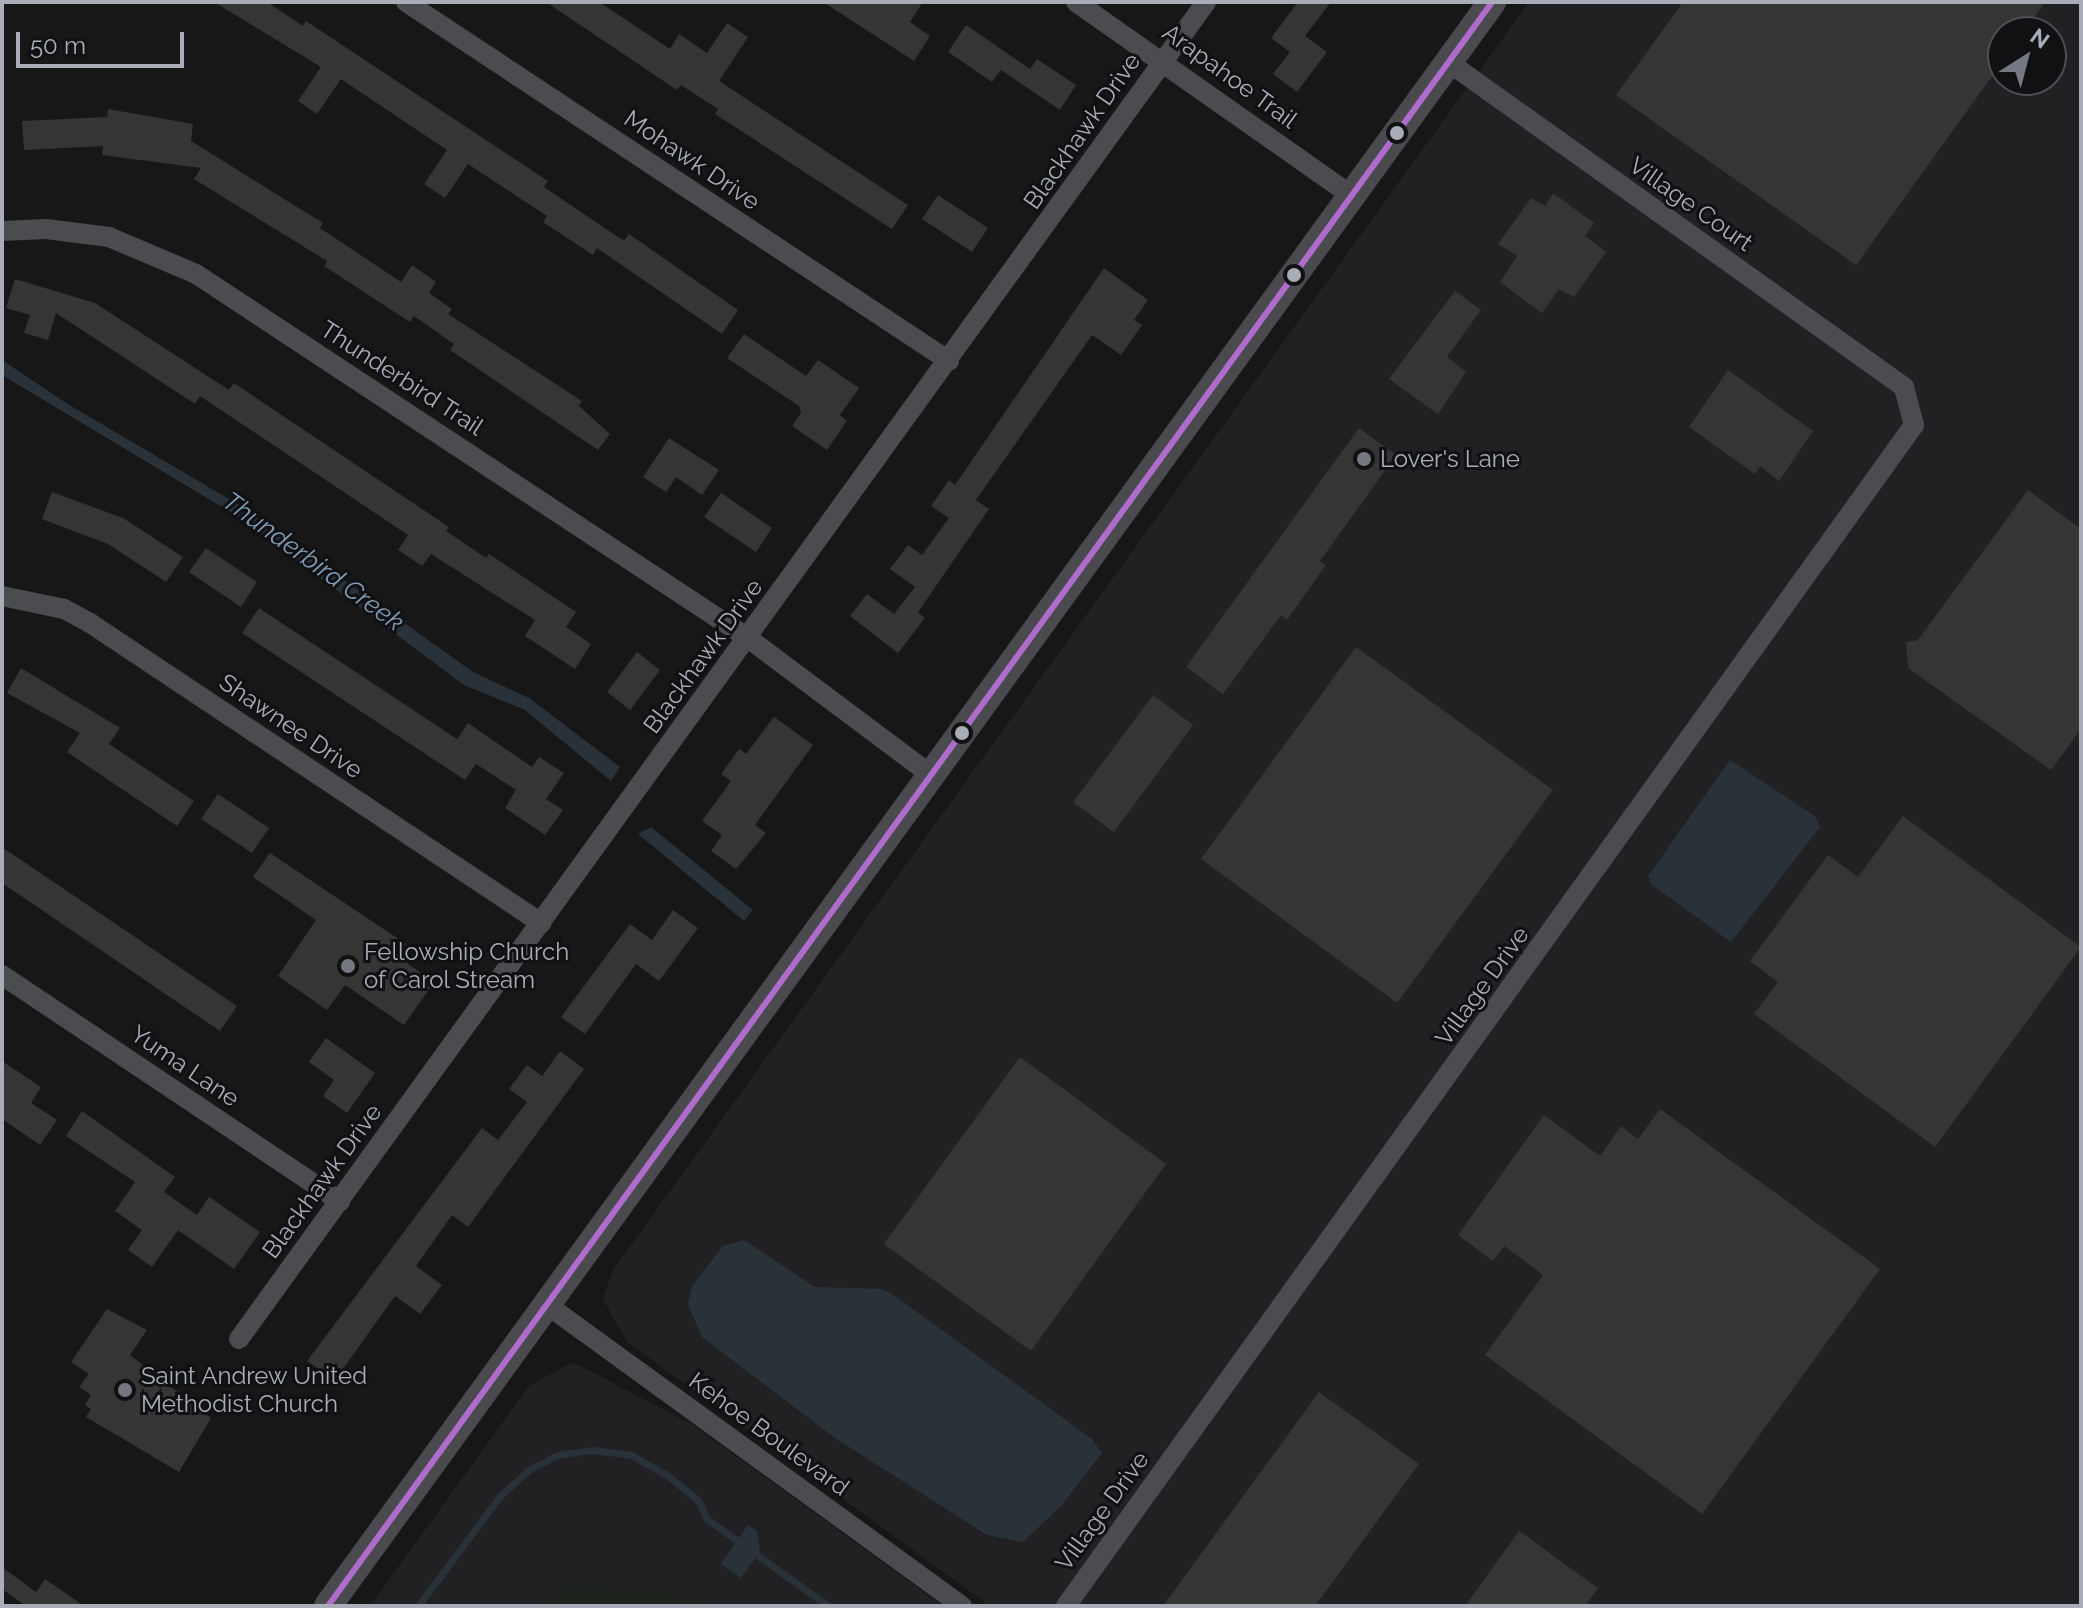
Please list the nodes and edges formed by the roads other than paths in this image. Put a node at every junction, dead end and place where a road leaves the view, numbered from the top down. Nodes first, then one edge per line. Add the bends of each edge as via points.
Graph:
1 (406, 2) edge
2 (1076, 2) edge
3 (1206, 2) edge
4 (1492, 2) edge
5 (1164, 60) junction
6 (1448, 62) junction
7 (1352, 196) junction
8 (2, 231) edge
9 (949, 361) junction
10 (1904, 387) joint
11 (2, 596) edge
12 (748, 638) junction
13 (931, 775) junction
14 (541, 923) junction
15 (2, 975) edge
16 (340, 1201) junction
17 (546, 1304) junction
18 (239, 1339) dead end
19 (328, 1606) edge
20 (962, 1606) edge
21 (1066, 1606) edge

1 - 9 street, Mohawk Drive
2 - 5 street, Arapahoe Trail
3 - 5 street, Blackhawk Drive
4 - 6 street
5 - 7 street, Arapahoe Trail
5 - 9 street, Blackhawk Drive
6 - 7 street
6 - 10 street, Village Court
7 - 13 street
8 - 12 street, Thunderbird Trail via 46,229 109,237 196,274
9 - 12 street, Blackhawk Drive
10 - 21 street, Village Drive via 1914,425
11 - 14 street, Shawnee Drive via 64,609 90,623
12 - 13 street, Thunderbird Trail
12 - 14 street, Blackhawk Drive
13 - 17 street
14 - 16 street, Blackhawk Drive
15 - 16 street, Yuma Lane
16 - 18 street, Blackhawk Drive
17 - 19 street
17 - 20 street, Kehoe Boulevard

